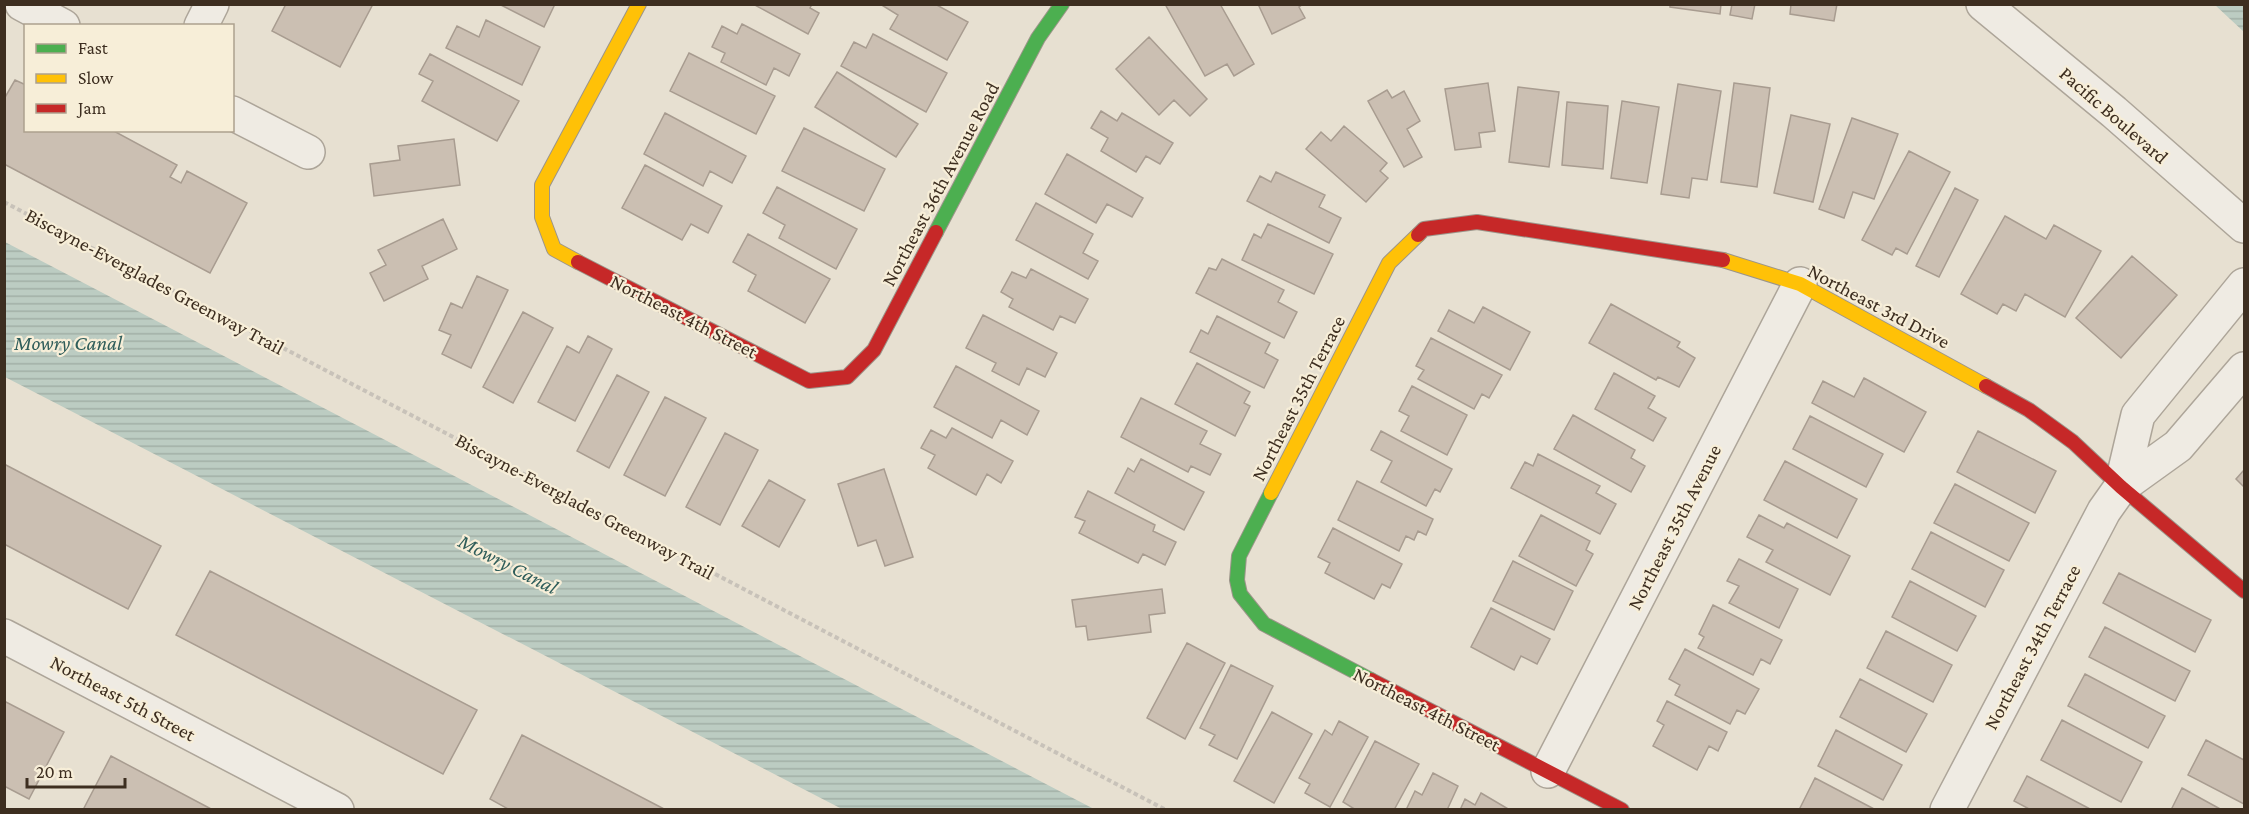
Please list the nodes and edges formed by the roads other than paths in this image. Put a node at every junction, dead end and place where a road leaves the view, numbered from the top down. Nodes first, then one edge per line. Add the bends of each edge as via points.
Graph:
1 (22, 4) edge
2 (212, 4) edge
3 (639, 4) edge
4 (1062, 4) edge
5 (1983, 4) edge
6 (59, 24) edge
7 (202, 24) edge
8 (234, 114) edge
9 (308, 152) dead end
10 (2244, 226) edge
11 (1424, 229) joint
12 (1800, 284) junction
13 (2244, 285) edge
14 (2244, 369) edge
15 (847, 377) joint
16 (2121, 487) junction
17 (2244, 591) edge
18 (1240, 598) joint
19 (4, 636) edge
20 (1548, 771) junction
21 (337, 810) edge
22 (1622, 810) edge
23 (1947, 810) edge

1 - 6 street
2 - 7 street
3 - 15 street, Northeast 4th Street via 542,185 542,217 554,249 809,381
4 - 15 street, Northeast 36th Avenue Road via 1038,38 874,350
5 - 10 street, Pacific Boulevard
8 - 9 street
11 - 12 street, Northeast 3rd Drive via 1478,222 1715,258
11 - 18 street, Northeast 35th Terrace via 1389,263 1239,556 1236,579
12 - 16 street, Northeast 3rd Drive via 2029,410 2073,442
12 - 20 street, Northeast 35th Avenue
13 - 16 street, Northeast 34th Terrace via 2138,415
14 - 16 street, Northeast 34th Terrace via 2178,446
16 - 17 street, Northeast 3rd Drive
16 - 23 street, Northeast 34th Terrace via 2104,511
18 - 20 street, Northeast 4th Street via 1264,624
19 - 21 street, Northeast 5th Street
20 - 22 street, Northeast 4th Street

